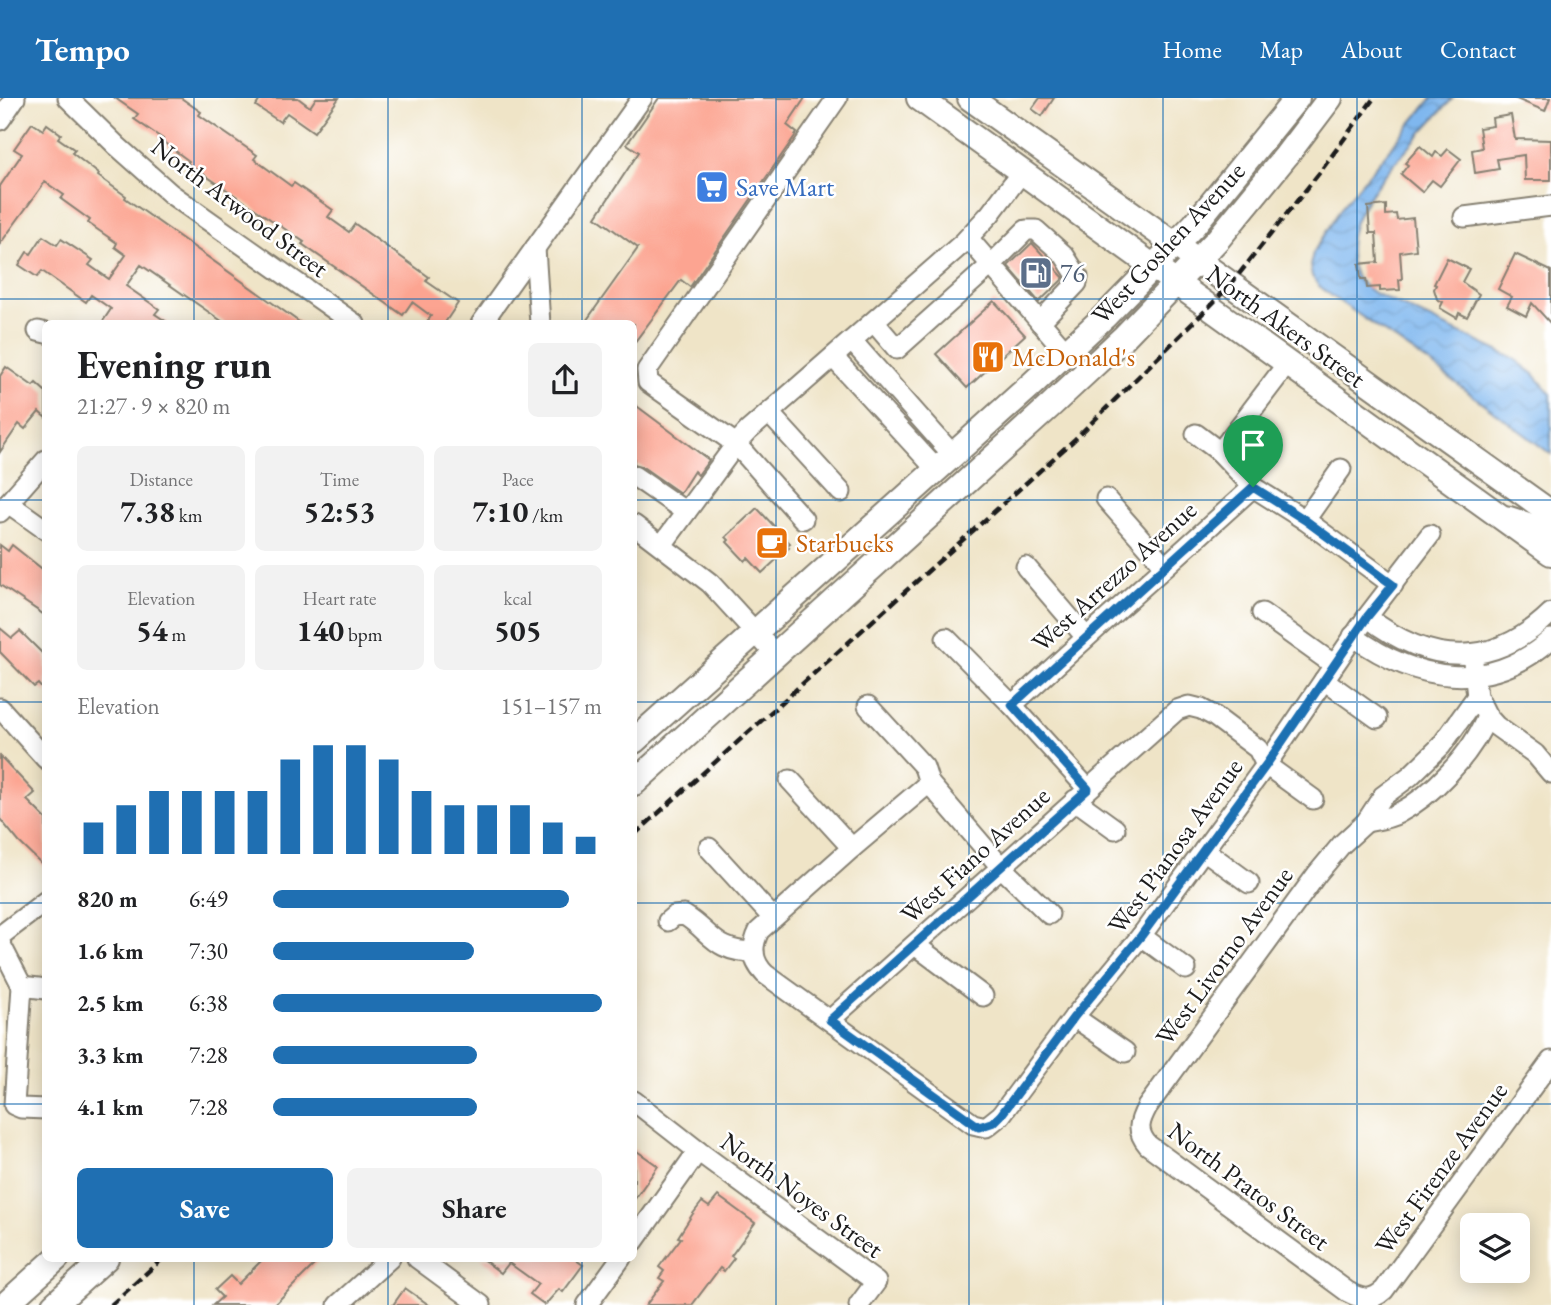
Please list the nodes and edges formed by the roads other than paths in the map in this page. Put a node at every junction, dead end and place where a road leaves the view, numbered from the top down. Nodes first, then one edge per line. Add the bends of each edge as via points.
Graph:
1 (15, 98) edge
2 (68, 98) edge
3 (642, 98) edge
4 (837, 98) edge
5 (919, 98) edge
6 (970, 98) edge
7 (1297, 98) edge
8 (1330, 98) edge
9 (0, 120) edge
10 (1021, 173) junction
11 (1551, 206) edge
12 (1464, 217) dead end
13 (968, 238) junction
14 (1176, 244) junction
15 (535, 248) junction
16 (1198, 260) junction
17 (991, 265) junction
18 (1154, 267) junction
19 (1177, 284) junction
20 (349, 320) edge
21 (484, 320) edge
22 (540, 320) edge
23 (874, 322) junction
24 (1040, 322) junction
25 (852, 341) junction
26 (1067, 353) junction
27 (832, 357) junction
28 (1287, 364) junction
29 (769, 413) junction
30 (1196, 434) dead end
31 (736, 444) junction
32 (1220, 452) junction
33 (944, 462) junction
34 (42, 464) edge
35 (1341, 469) dead end
36 (637, 478) edge
37 (1253, 487) junction
38 (841, 492) dead end
39 (1106, 499) dead end
40 (4, 507) edge
41 (1494, 511) junction
42 (686, 512) junction
43 (1551, 513) edge
44 (803, 519) dead end
45 (1305, 520) junction
46 (637, 527) edge
47 (42, 528) edge
48 (1551, 534) edge
49 (1430, 535) dead end
50 (662, 545) junction
51 (1551, 553) edge
52 (1165, 566) junction
53 (1026, 567) dead end
54 (1393, 585) junction
55 (832, 604) junction
56 (1262, 613) dead end
57 (1551, 613) edge
58 (1367, 617) junction
59 (756, 632) junction
60 (1086, 636) junction
61 (1353, 636) junction
62 (946, 638) dead end
63 (1551, 639) edge
64 (1472, 654) junction
65 (776, 655) junction
66 (1329, 672) junction
67 (1475, 675) junction
68 (1477, 696) junction
69 (1012, 705) junction
70 (868, 706) dead end
71 (0, 708) edge
72 (1487, 716) junction
73 (1377, 718) dead end
74 (637, 738) edge
75 (42, 755) edge
76 (1266, 765) junction
77 (1548, 770) edge
78 (637, 780) edge
79 (790, 780) dead end
80 (929, 783) junction
81 (1081, 795) junction
82 (1313, 799) dead end
83 (1366, 822) junction
84 (1115, 830) dead end
85 (709, 848) dead end
86 (852, 848) junction
87 (1204, 850) junction
88 (1001, 867) junction
89 (1249, 883) dead end
90 (42, 904) edge
91 (1049, 914) dead end
92 (773, 918) junction
93 (667, 921) dead end
94 (0, 936) edge
95 (1141, 936) junction
96 (0, 943) edge
97 (915, 945) junction
98 (754, 947) junction
99 (1186, 969) dead end
100 (22, 986) junction
101 (42, 988) edge
102 (983, 996) dead end
103 (1074, 1017) junction
104 (830, 1020) junction
105 (1125, 1052) dead end
106 (1551, 1061) edge
107 (637, 1103) edge
108 (42, 1108) edge
109 (1139, 1130) joint
110 (698, 1151) junction
111 (637, 1237) edge
112 (53, 1262) edge
113 (102, 1262) edge
114 (386, 1262) edge
115 (422, 1262) edge
116 (618, 1262) edge
117 (1368, 1299) joint
118 (5, 1305) edge
119 (54, 1305) edge
120 (338, 1305) edge
121 (481, 1305) edge
122 (587, 1305) edge
123 (859, 1305) edge

1 - 9 street
2 - 20 street, North Atwood Street via 171,194
3 - 15 street
4 - 31 street via 647,370 648,382
5 - 10 main road, North Akers Street
6 - 14 main road, North Akers Street
7 - 14 main road, West Goshen Avenue
8 - 16 main road, West Goshen Avenue
10 - 13 street
10 - 18 main road, North Akers Street
11 - 12 street
13 - 17 street
13 - 23 street
14 - 16 main road, North Akers Street
14 - 18 main road, West Goshen Avenue
15 - 21 street
15 - 22 street
16 - 19 main road, West Goshen Avenue
16 - 43 main road, North Akers Street
17 - 23 street via 897,349
17 - 24 street
17 - 24 street via 1027,230 1036,230 1064,255 1077,283
18 - 19 main road, North Akers Street
18 - 26 main road, West Goshen Avenue
19 - 28 main road, North Akers Street
19 - 55 main road, West Goshen Avenue
23 - 25 street
24 - 26 street
25 - 27 street
25 - 33 street
26 - 33 main road, West Goshen Avenue
27 - 29 street
27 - 33 street
28 - 32 street
28 - 41 main road, North Akers Street
29 - 31 street
29 - 38 street
30 - 32 street
31 - 42 street
31 - 44 street
32 - 37 street
33 - 55 main road via 952,471 938,490 837,583
33 - 59 main road, West Goshen Avenue
34 - 40 street
35 - 45 street
36 - 42 street
37 - 45 street
37 - 52 street, West Arrezzo Avenue
39 - 52 street
40 - 47 street
41 - 48 street
41 - 51 main road, North Akers Street
42 - 50 street
45 - 54 street
46 - 50 street
49 - 54 street, West Pianosa Avenue
50 - 59 street via 710,583
52 - 60 street, West Arrezzo Avenue
53 - 60 street
54 - 58 street, West Pianosa Avenue
55 - 65 main road, West Goshen Avenue
56 - 66 street
57 - 64 street via 1514,642
58 - 61 street, West Pianosa Avenue
58 - 64 street via 1416,647
59 - 65 street
59 - 74 main road, West Goshen Avenue
60 - 69 street, West Arrezzo Avenue
61 - 66 street, West Pianosa Avenue
61 - 67 street via 1393,662 1415,670
62 - 69 street
63 - 67 street via 1518,660
64 - 67 street
65 - 78 main road, West Goshen Avenue
66 - 73 street
66 - 76 street, West Pianosa Avenue
67 - 68 street
68 - 72 street
68 - 83 street, West Livorno Avenue via 1446,740 1383,796
69 - 81 street
70 - 80 street via 924,767
71 - 75 street
72 - 77 street
72 - 83 street, West Livorno Avenue via 1469,748 1432,789 1395,816
76 - 81 street, West Fiano Avenue via 1258,749 1214,716 1189,706 1161,723
76 - 82 street
76 - 87 street, West Pianosa Avenue
79 - 86 street
80 - 86 street
80 - 88 street
81 - 84 street
81 - 88 street, West Fiano Avenue
83 - 109 street, West Livorno Avenue via 1317,874 1147,1107
85 - 92 street
86 - 92 street
87 - 89 street
87 - 95 street, West Pianosa Avenue
88 - 91 street
88 - 97 street, West Fiano Avenue
90 - 94 street
92 - 98 street via 759,932
93 - 98 street via 684,915 722,946 743,952
95 - 99 street
95 - 103 street, West Pianosa Avenue
96 - 100 street
97 - 102 street
97 - 104 street, West Fiano Avenue
98 - 104 street via 755,961 765,974
100 - 101 street
100 - 108 street via 14,1105
103 - 104 street, West Pianosa Avenue via 1001,1115 986,1126 973,1124
103 - 105 street
106 - 117 street, West Firenze Avenue via 1384,1290
107 - 110 street, North Noyes Street
109 - 117 street, North Pratos Street via 1148,1145 1348,1292
110 - 111 street
110 - 123 street, North Noyes Street via 876,1282
112 - 118 main road
113 - 119 main road
114 - 120 street
115 - 121 street
116 - 122 street

